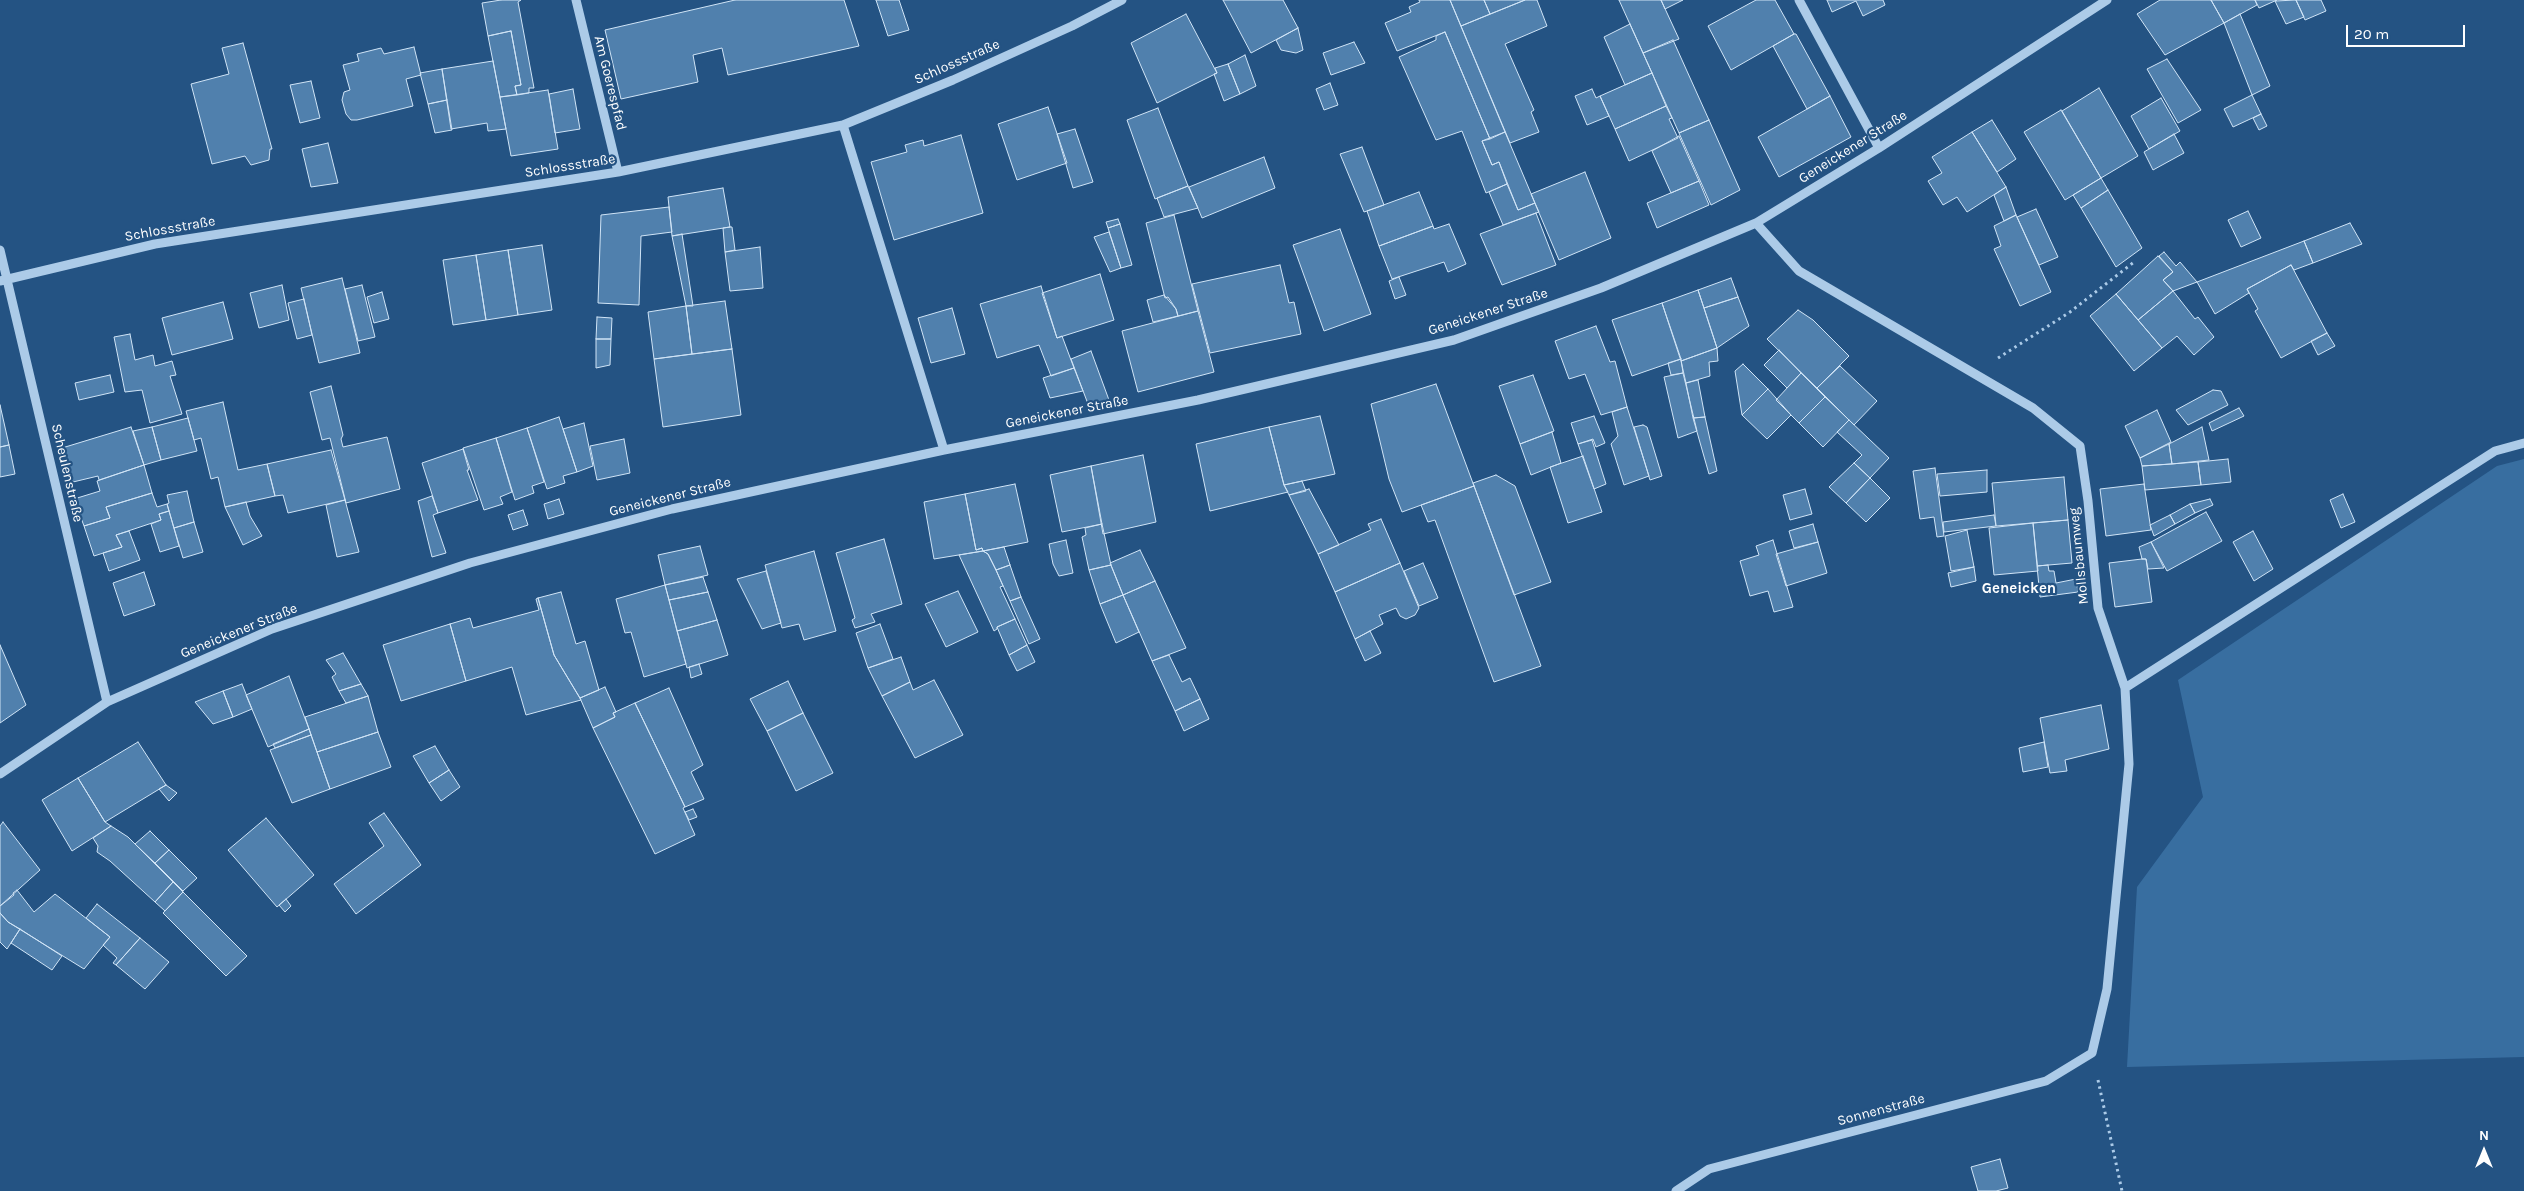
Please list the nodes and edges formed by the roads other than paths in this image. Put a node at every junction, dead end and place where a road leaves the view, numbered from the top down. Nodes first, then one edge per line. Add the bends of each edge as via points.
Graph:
1 (576, 0) edge
2 (1122, 0) edge
3 (1799, 0) edge
4 (2107, 0) edge
5 (843, 125) junction
6 (1879, 148) junction
7 (618, 172) junction
8 (1756, 223) junction
9 (0, 250) edge
10 (3, 280) edge
11 (2524, 444) edge
12 (944, 450) junction
13 (2125, 688) junction
14 (107, 702) junction
15 (0, 774) edge
16 (2092, 1053) joint
17 (1676, 1191) edge

1 - 7 street, Am Goerespfad
2 - 5 street, Schlossstraße via 953,80
3 - 6 street
4 - 6 street, Geneickener Straße
5 - 7 street, Schlossstraße
5 - 12 street
6 - 8 street, Geneickener Straße
7 - 10 street, Schlossstraße via 154,244
8 - 12 street, Geneickener Straße via 1601,288 1454,340 1198,400
8 - 13 street, Mollsbaumweg via 1799,272 2034,408 2080,446 2098,608
9 - 10 street, Scheulenstraße
10 - 14 street, Scheulenstraße
11 - 13 street via 2495,451
12 - 14 street, Geneickener Straße via 672,509 470,563 272,630
13 - 16 street, Mollsbaumweg via 2129,764 2107,989
14 - 15 street, Geneickener Straße
16 - 17 street, Sonnenstraße via 2046,1081 1709,1169

